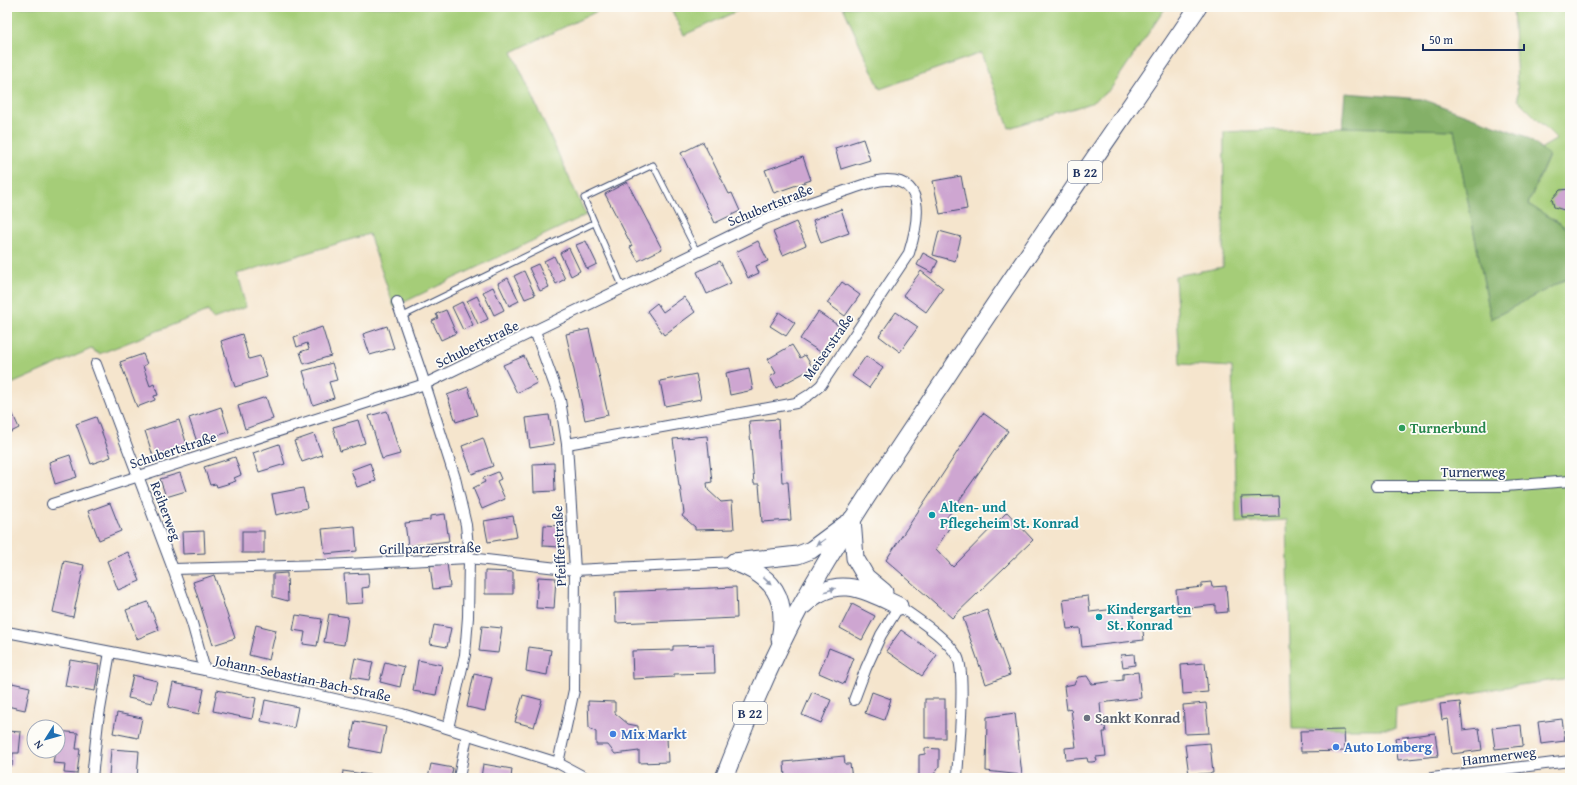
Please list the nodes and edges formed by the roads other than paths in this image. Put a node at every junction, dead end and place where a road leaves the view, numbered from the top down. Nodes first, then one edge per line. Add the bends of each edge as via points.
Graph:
1 (1198, 7) edge
2 (900, 181) joint
3 (594, 223) junction
4 (697, 252) junction
5 (623, 288) junction
6 (397, 302) dead end
7 (401, 318) junction
8 (535, 331) junction
9 (96, 364) dead end
10 (426, 384) junction
11 (567, 444) junction
12 (138, 475) junction
13 (1570, 481) edge
14 (1376, 486) dead end
15 (52, 504) dead end
16 (852, 519) junction
17 (469, 558) junction
18 (734, 562) junction
19 (173, 569) junction
20 (575, 570) junction
21 (899, 606) junction
22 (798, 611) junction
23 (7, 632) edge
24 (778, 649) junction
25 (110, 652) junction
26 (205, 670) junction
27 (854, 700) dead end
28 (448, 728) junction
29 (467, 735) junction
30 (1570, 761) edge
31 (558, 763) junction
32 (1468, 776) edge
33 (92, 778) edge
34 (459, 778) edge
35 (586, 778) edge
36 (724, 778) edge
37 (957, 778) edge
38 (1432, 778) edge

1 - 16 main road, B 22 via 972,337
2 - 4 street, Schubertstraße via 885,179 801,205 765,219
2 - 11 street, Meiserstraße via 912,190 916,199 916,230 909,253 821,385 809,395 796,403
3 - 4 lane via 584,198 653,165
3 - 5 lane
3 - 7 lane
4 - 5 street, Schubertstraße
5 - 8 street, Schubertstraße
6 - 7 street
7 - 10 street
8 - 10 street, Schubertstraße
8 - 11 street, Pfeifferstraße via 560,400
9 - 12 street, Reiherweg
10 - 12 street, Schubertstraße
10 - 17 street via 455,478 466,525
11 - 20 street, Pfeifferstraße
12 - 15 street, Schubertstraße
12 - 19 street, Reiherweg
13 - 14 street, Turnerweg via 1505,486
16 -> 18 main road via 811,550 798,555
16 - 21 main road via 856,558 866,576
16 - 22 main road, B 22
17 - 19 street, Grillparzerstraße
17 - 20 street, Grillparzerstraße
17 - 28 street via 465,655
18 - 20 street, Grillparzerstraße
18 -> 24 main road via 758,573 773,587 780,600 783,626
19 - 26 street, Reiherweg
20 - 31 street, Pfeifferstraße via 574,690
22 -> 21 main road via 812,597 830,589 846,586 864,589
21 - 27 street via 881,635
21 - 37 street via 947,642 958,657 962,679
22 - 24 main road, B 22
23 - 25 street, Johann-Sebastian-Bach-Straße
24 - 36 main road, B 22
25 - 26 street, Johann-Sebastian-Bach-Straße
25 - 33 street via 98,721
26 - 28 street, Johann-Sebastian-Bach-Straße via 402,714
28 - 29 street, Johann-Sebastian-Bach-Straße
29 - 31 street, Johann-Sebastian-Bach-Straße
29 - 34 street
30 - 32 street, Hammerweg
31 - 35 street, Johann-Sebastian-Bach-Straße
32 - 38 street, Hammerweg

